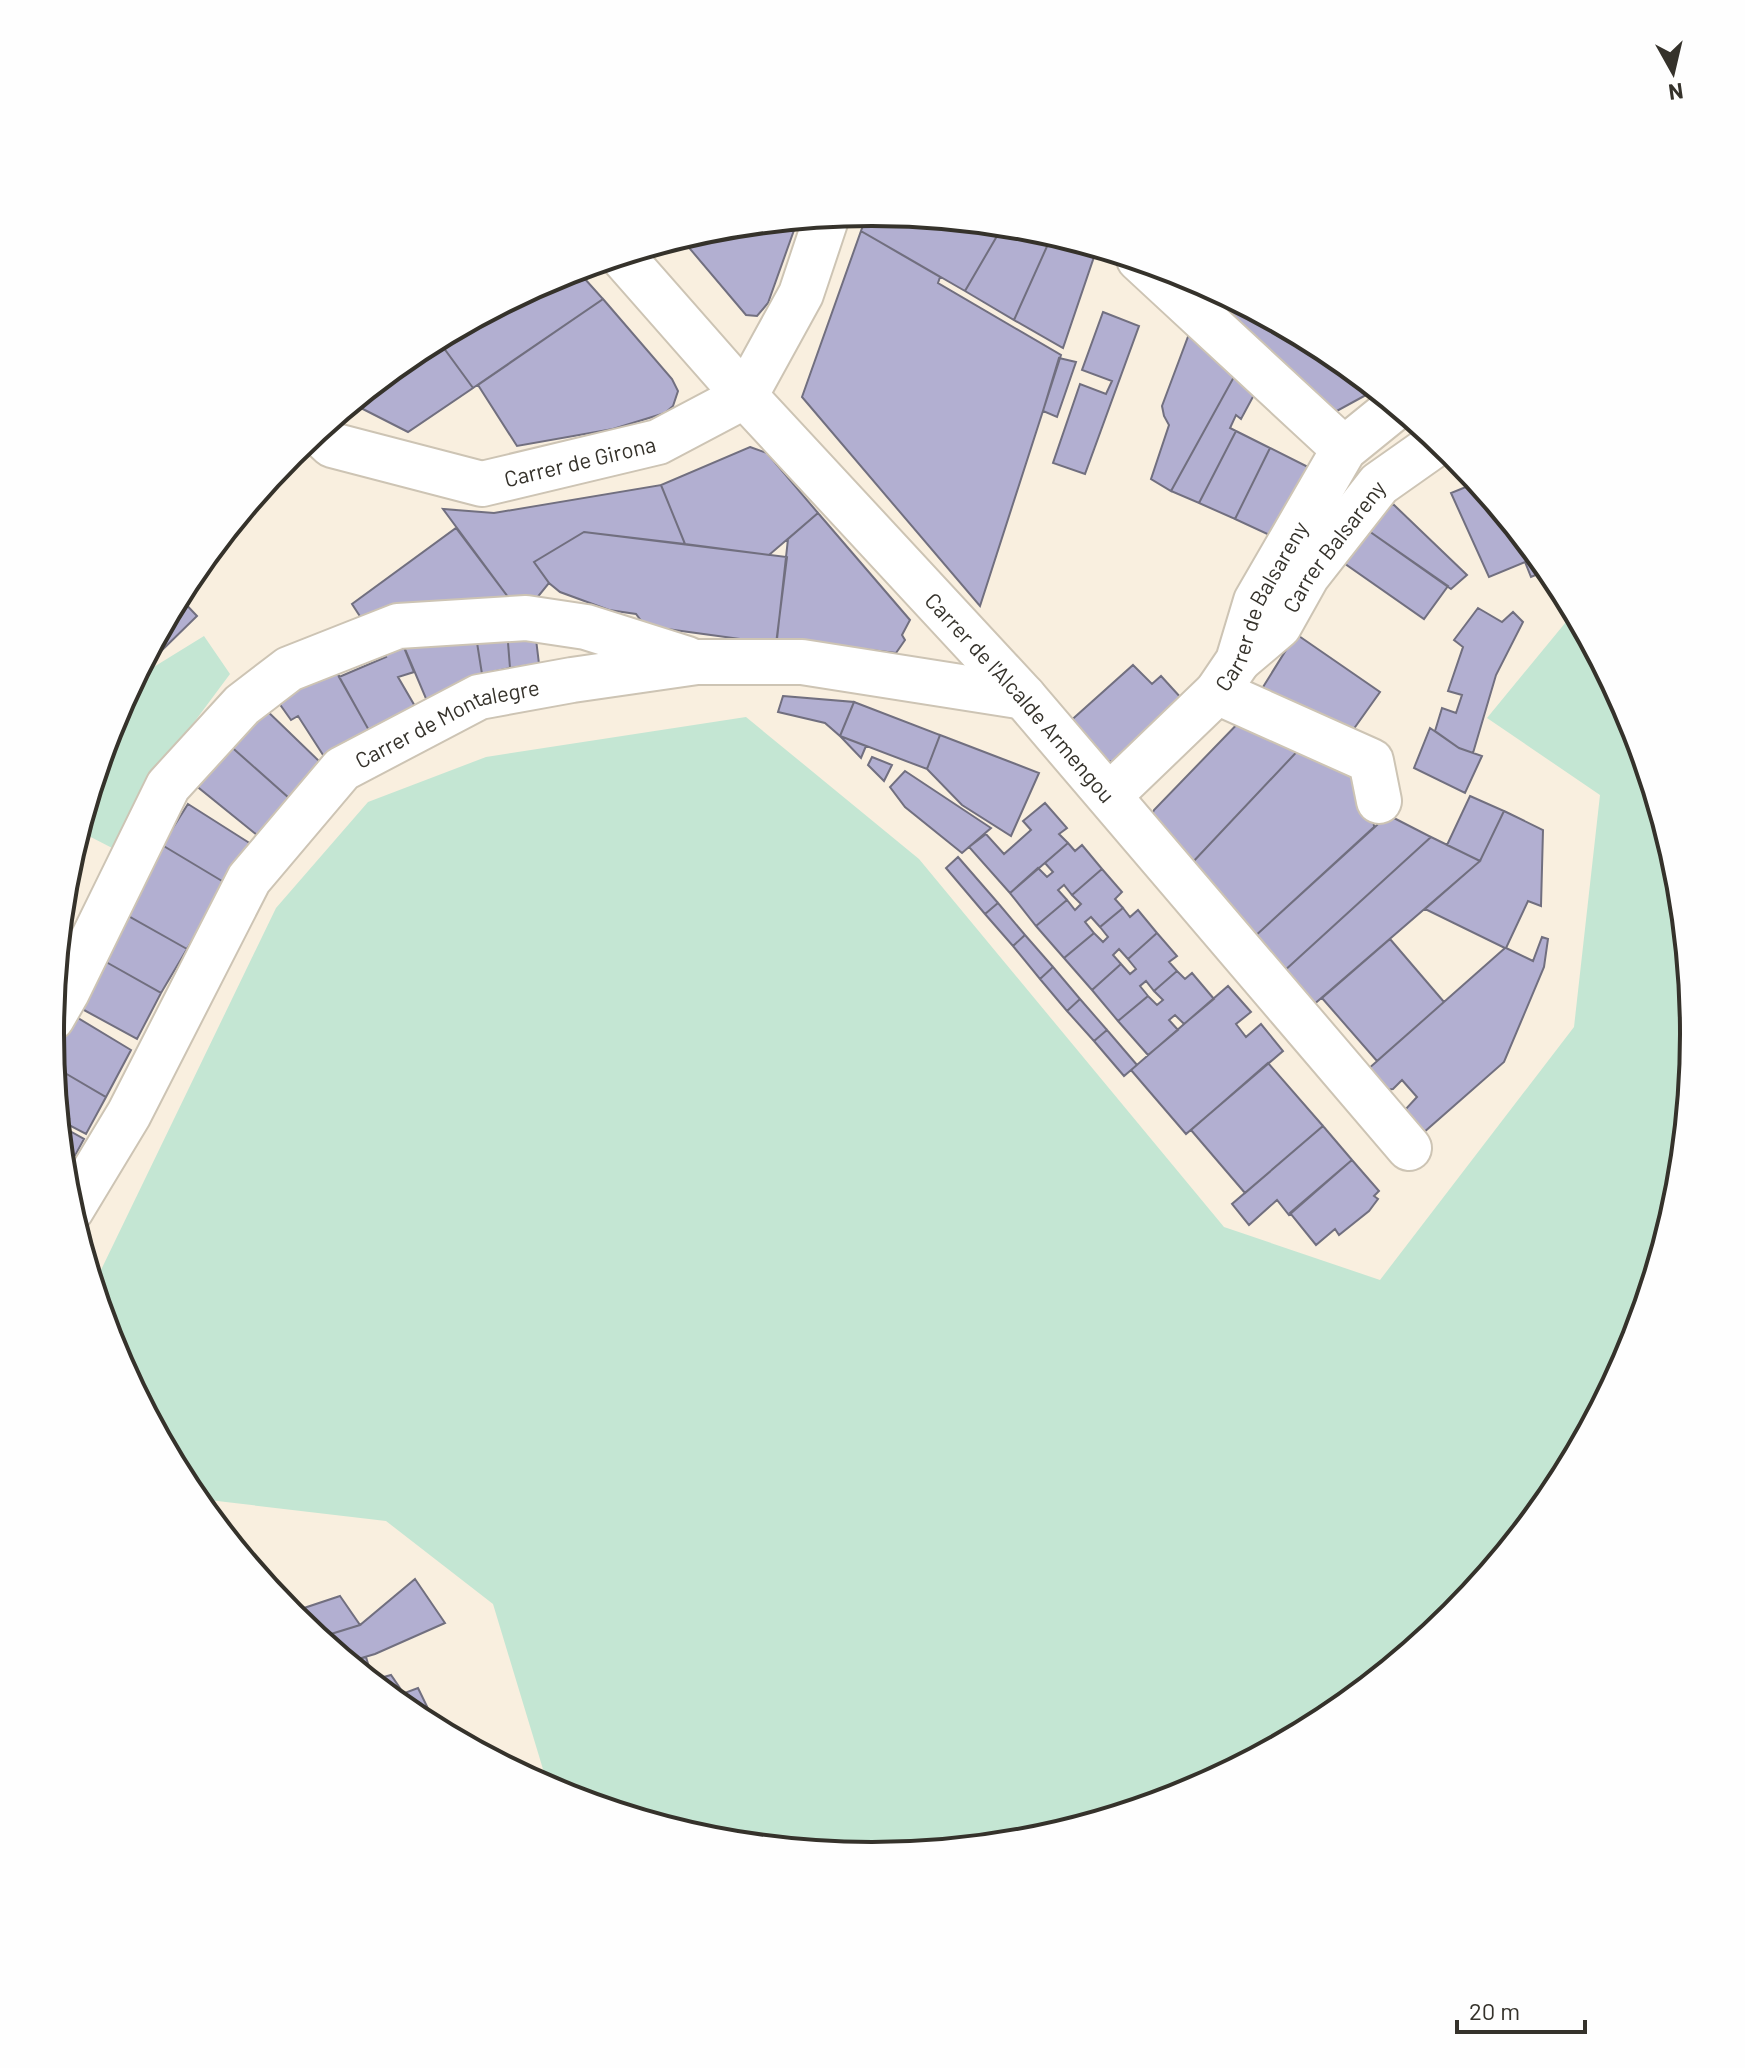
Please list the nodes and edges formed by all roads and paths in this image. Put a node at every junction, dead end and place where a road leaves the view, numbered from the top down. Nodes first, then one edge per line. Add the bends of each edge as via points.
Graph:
1 (823, 227) edge
2 (628, 263) edge
3 (1160, 279) edge
4 (745, 396) junction
5 (1389, 412) edge
6 (325, 439) edge
7 (1430, 448) edge
8 (1344, 449) junction
9 (697, 662) junction
10 (1227, 676) junction
11 (1024, 697) junction
12 (1110, 795) junction
13 (1379, 801) dead end
14 (65, 995) edge
15 (1409, 1148) dead end
16 (81, 1194) edge

1 - 4 street via 801,294
2 - 4 street, Carrer de l'Alcalde Armengou
3 - 8 street
4 - 6 street, Carrer de Girona via 658,442 482,484 332,445
4 - 11 street, Carrer de l'Alcalde Armengou
5 - 8 street, Carrer de Balsareny
7 - 10 street, Carrer Balsareny via 1379,484 1307,576 1279,626
8 - 10 street, Carrer de Balsareny via 1256,601
9 - 11 street, Carrer de Montalegre via 802,662
9 - 14 street via 586,627 526,618 398,626 289,669 242,705 168,786
9 - 16 street, Carrer de Montalegre via 479,697 342,769 249,879 129,1114
10 - 12 street, Carrer de Balsareny
10 - 13 street via 1371,761
11 - 12 street, Carrer de l'Alcalde Armengou
12 - 15 street, Carrer de l'Alcalde Armengou

